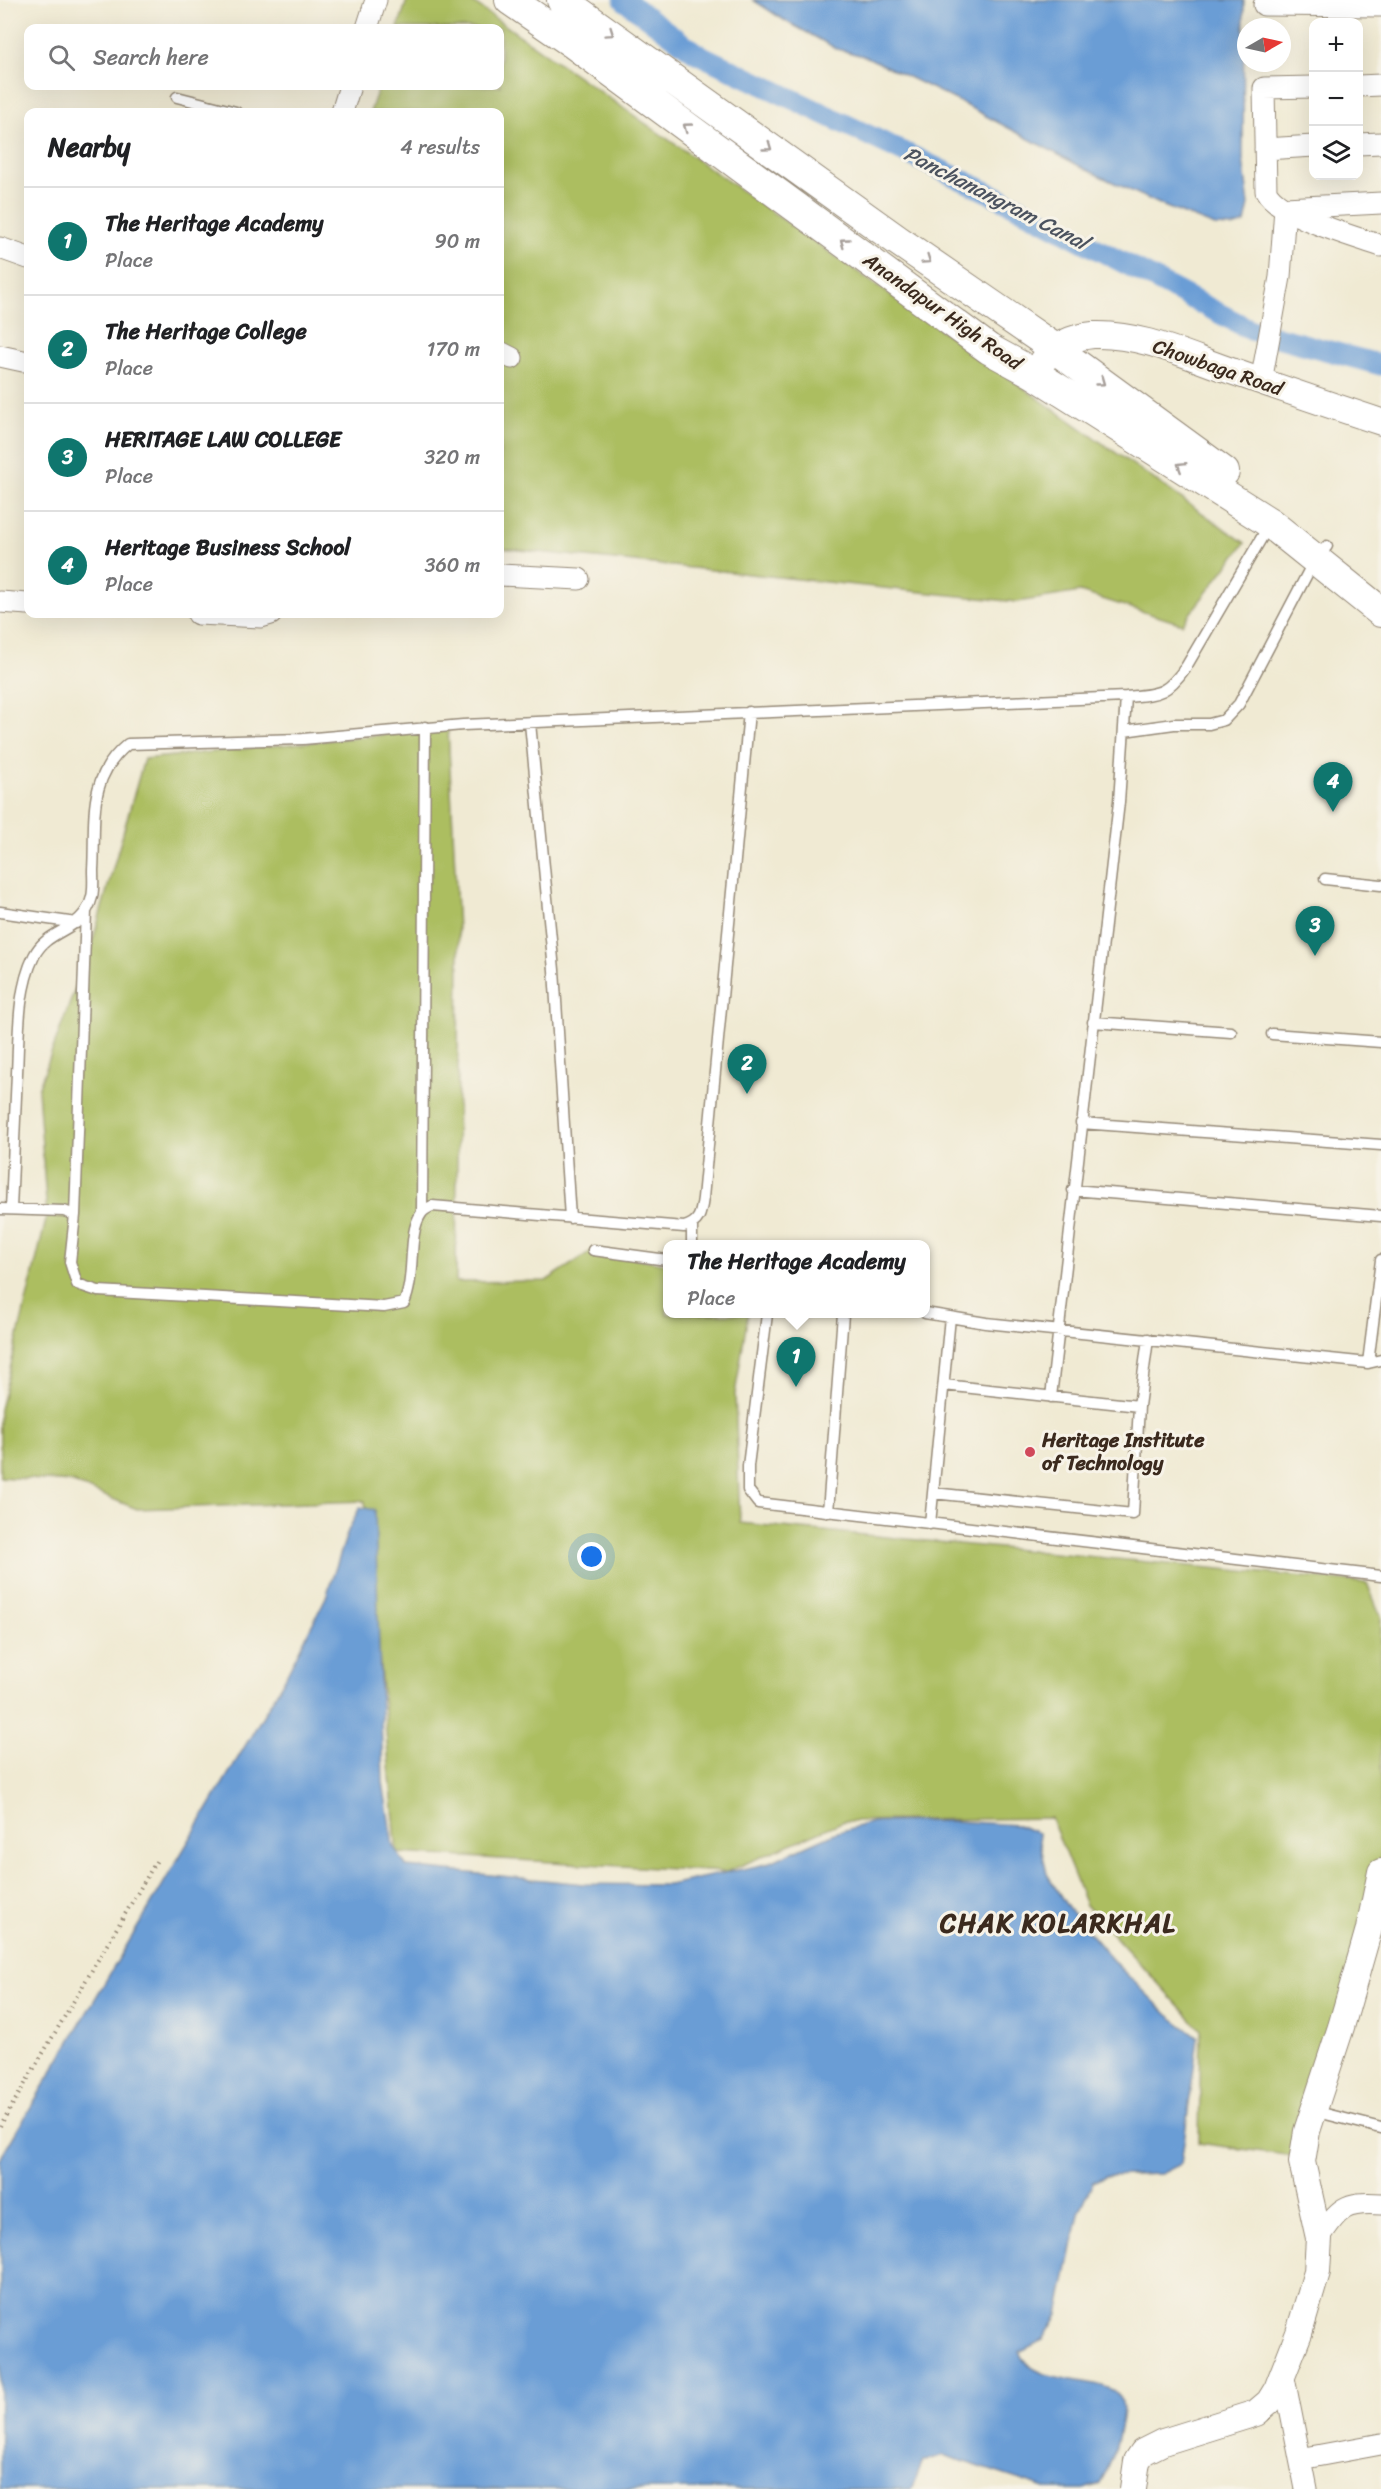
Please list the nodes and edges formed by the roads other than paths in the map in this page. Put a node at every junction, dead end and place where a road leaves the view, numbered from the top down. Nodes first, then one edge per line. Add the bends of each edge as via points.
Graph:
1 (376, 0) edge
2 (510, 0) edge
3 (562, 0) edge
4 (1264, 5) dead end
5 (1381, 6) edge
6 (368, 24) edge
7 (1381, 85) edge
8 (1363, 86) edge
9 (1309, 87) edge
10 (349, 90) edge
11 (177, 97) dead end
12 (220, 108) edge
13 (343, 108) edge
14 (1381, 143) edge
15 (1363, 144) edge
16 (1309, 146) edge
17 (1265, 148) junction
18 (1381, 202) edge
19 (1285, 208) junction
20 (1381, 246) edge
21 (0, 248) edge
22 (24, 257) edge
23 (1053, 348) junction
24 (0, 356) edge
25 (23, 361) dead end
26 (1033, 373) junction
27 (1262, 382) junction
28 (1381, 422) edge
29 (1274, 517) junction
30 (1321, 553) junction
31 (504, 575) edge
32 (579, 579) dead end
33 (1381, 586) edge
34 (0, 602) edge
35 (24, 604) edge
36 (1381, 612) edge
37 (1126, 697) junction
38 (748, 712) junction
39 (530, 723) junction
40 (425, 727) junction
41 (1124, 731) junction
42 (1325, 879) dead end
43 (1381, 885) edge
44 (86, 911) junction
45 (0, 912) edge
46 (76, 923) junction
47 (1093, 1022) junction
48 (1231, 1032) dead end
49 (1272, 1034) dead end
50 (1381, 1042) edge
51 (1081, 1123) junction
52 (1381, 1145) edge
53 (1073, 1190) junction
54 (5, 1209) edge
55 (422, 1212) junction
56 (75, 1215) junction
57 (1381, 1216) edge
58 (570, 1218) junction
59 (692, 1225) junction
60 (692, 1240) edge
61 (593, 1250) dead end
62 (663, 1259) edge
63 (1381, 1260) edge
64 (930, 1314) edge
65 (950, 1317) junction
66 (766, 1318) edge
67 (843, 1318) edge
68 (1057, 1330) junction
69 (1148, 1339) junction
70 (1381, 1360) edge
71 (1368, 1363) junction
72 (944, 1385) junction
73 (1051, 1396) junction
74 (1138, 1406) junction
75 (933, 1493) junction
76 (828, 1512) junction
77 (930, 1524) junction
78 (1381, 1576) edge
79 (1381, 1872) edge
80 (1314, 2111) junction
81 (1381, 2128) edge
82 (1381, 2204) edge
83 (1319, 2238) junction
84 (1283, 2373) junction
85 (1381, 2444) edge
86 (1300, 2459) junction
87 (1133, 2489) edge
88 (1306, 2489) edge

1 - 6 street
26 -> 2 main road, Anandapur High Road via 989,349
3 -> 23 main road, Anandapur High Road
4 - 5 street
7 - 8 street
9 - 17 street via 1264,87
10 - 13 street
11 - 12 lane
14 - 15 street
16 - 17 street
17 - 19 street via 1266,191 1270,199
18 - 19 street
19 - 20 street via 1309,221
19 - 27 street via 1280,277
21 - 22 street
23 - 26 street
23 - 27 street, Chowbaga Road via 1071,339 1095,335 1131,339 1172,349
23 -> 29 main road, Anandapur High Road
24 - 25 street
29 -> 26 main road, Anandapur High Road
27 - 28 street, Chowbaga Road
29 - 30 main road, Anandapur High Road
29 - 37 lane via 1175,682 1162,692
30 - 33 main road, Anandapur High Road
30 - 36 main road, Anandapur High Road
30 - 41 lane via 1239,704 1224,720
31 - 32 street
34 - 35 street
37 - 38 lane
37 - 41 lane
38 - 39 lane
38 - 59 lane via 703,1198 700,1218
39 - 40 lane
39 - 58 lane via 554,970
40 - 44 lane via 303,739 128,744 112,757 100,778 92,896
40 - 55 lane
41 - 47 lane
42 - 43 lane
44 - 46 lane
44 - 56 lane
45 - 46 lane
46 - 54 lane via 44,942 34,955 25,981
47 - 48 lane
47 - 51 lane
49 - 50 lane
51 - 52 lane
51 - 53 lane
53 - 57 lane
53 - 68 lane
54 - 56 lane via 64,1211
55 - 56 lane via 416,1225 411,1289 404,1303 384,1307 98,1291 77,1284 70,1262
55 - 58 lane via 432,1206
58 - 59 lane
59 - 60 lane
61 - 62 lane
63 - 71 lane
64 - 65 lane
65 - 68 lane
65 - 72 lane
66 - 76 lane via 748,1490 758,1503
67 - 76 lane
68 - 69 lane
68 - 73 lane
69 - 71 lane
69 - 74 lane
70 - 71 lane
72 - 73 lane
72 - 75 lane
73 - 74 lane
74 - 75 lane via 1133,1514
75 - 77 lane
76 - 77 lane
77 - 78 lane
79 - 80 street via 1369,1929
80 - 81 lane
80 - 83 street via 1302,2162
82 - 83 street via 1350,2204 1336,2212
83 - 84 street via 1317,2272
84 - 86 street
84 - 87 street via 1269,2402 1256,2413 1143,2452 1137,2461
85 - 86 street
86 - 88 street

